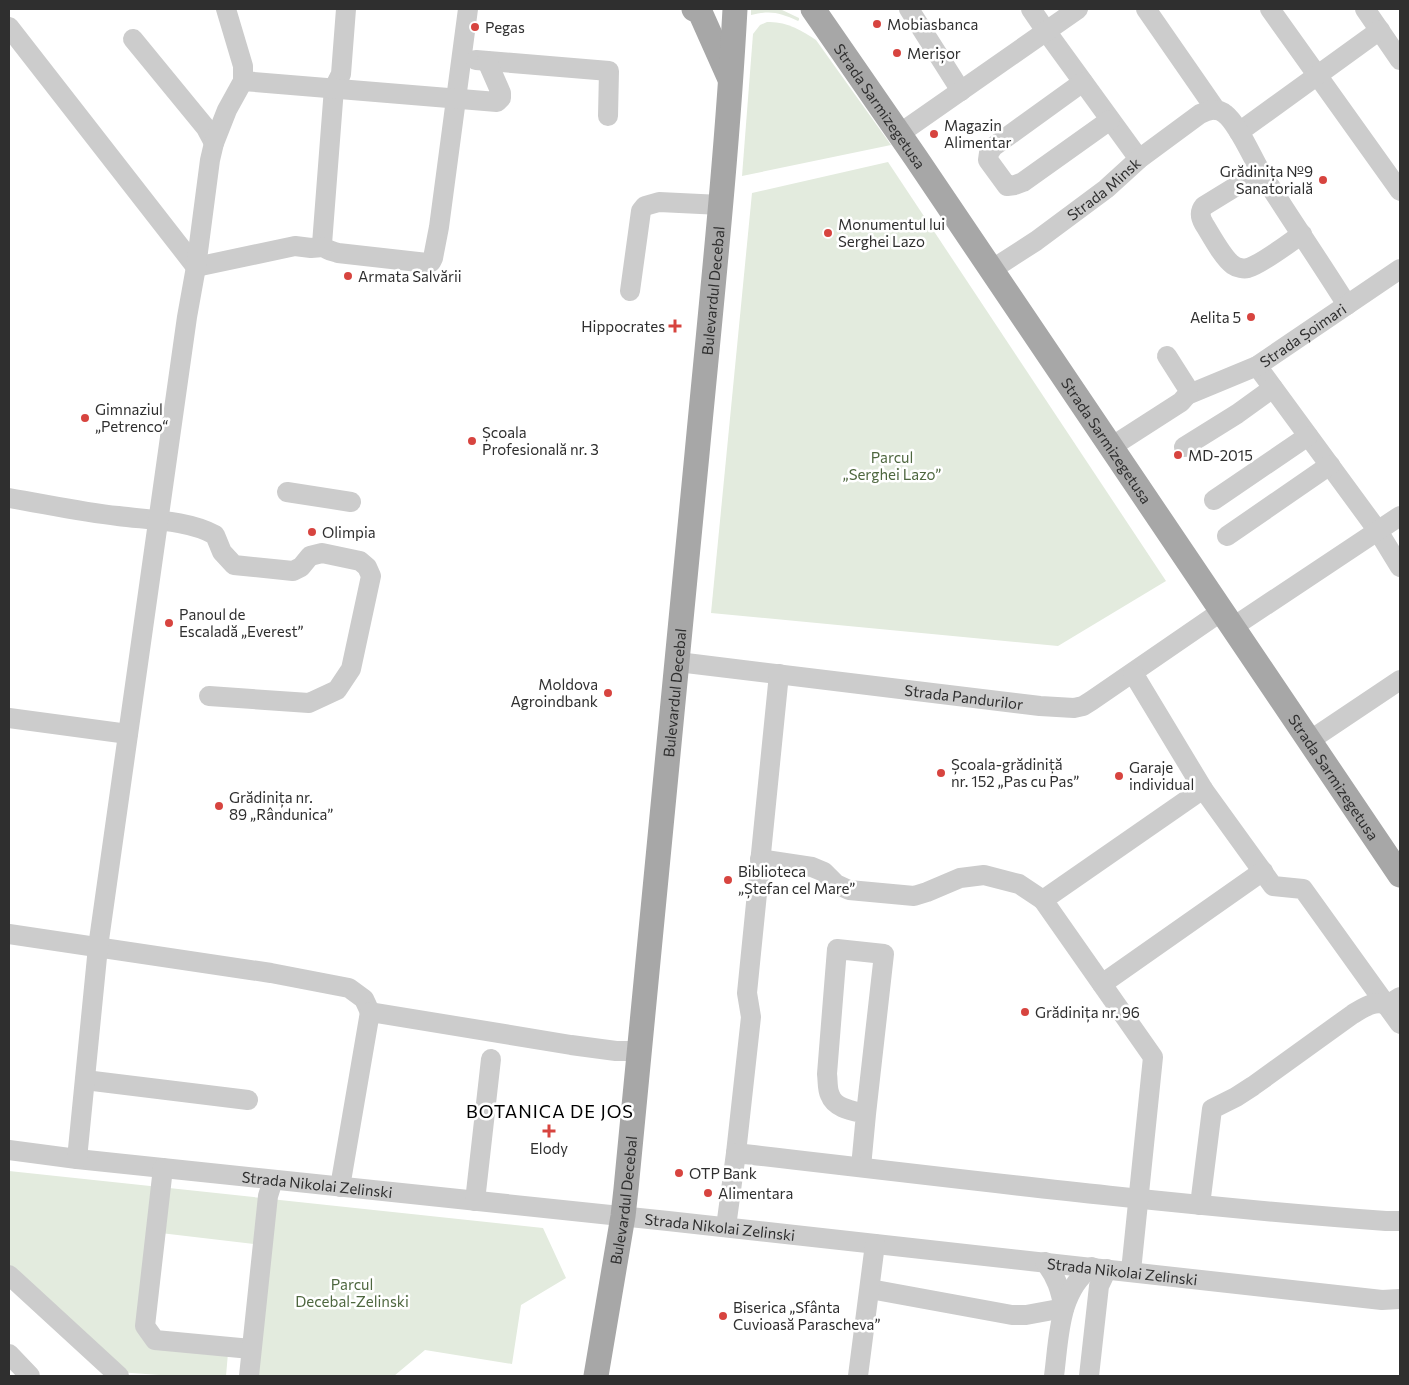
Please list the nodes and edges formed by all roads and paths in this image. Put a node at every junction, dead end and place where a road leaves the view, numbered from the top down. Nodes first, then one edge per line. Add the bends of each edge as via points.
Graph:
1 (226, 9) edge
2 (346, 9) edge
3 (468, 9) edge
4 (694, 9) edge
5 (735, 9) edge
6 (792, 9) edge
7 (909, 9) edge
8 (1031, 9) edge
9 (1078, 9) edge
10 (1146, 9) edge
11 (1270, 9) edge
12 (1365, 9) edge
13 (818, 17) edge
14 (9, 27) edge
15 (1380, 30) junction
16 (1046, 31) junction
17 (133, 39) dead end
18 (461, 59) junction
19 (1400, 60) edge
20 (487, 61) junction
21 (1318, 75) junction
22 (243, 81) junction
23 (732, 81) junction
24 (1083, 82) junction
25 (334, 88) junction
26 (961, 91) junction
27 (456, 98) junction
28 (1216, 110) junction
29 (608, 116) dead end
30 (1110, 120) junction
31 (1238, 132) junction
32 (899, 134) junction
33 (214, 143) junction
34 (1139, 159) junction
35 (1261, 171) junction
36 (1400, 191) edge
37 (721, 205) junction
38 (1302, 234) junction
39 (324, 247) junction
40 (196, 267) junction
41 (1400, 269) edge
42 (991, 270) junction
43 (630, 291) dead end
44 (1347, 304) junction
45 (1167, 356) dead end
46 (1257, 366) junction
47 (1273, 388) junction
48 (1187, 395) junction
49 (1308, 436) junction
50 (1111, 447) junction
51 (1184, 447) dead end
52 (1330, 465) junction
53 (288, 492) dead end
54 (9, 498) edge
55 (1214, 500) dead end
56 (352, 502) dead end
57 (1400, 516) edge
58 (158, 520) junction
59 (1378, 531) junction
60 (1227, 536) dead end
61 (1400, 567) edge
62 (1227, 619) junction
63 (678, 662) junction
64 (1133, 673) junction
65 (779, 674) junction
66 (1400, 680) edge
67 (208, 696) dead end
68 (9, 718) edge
69 (128, 734) junction
70 (1309, 741) junction
71 (1203, 789) junction
72 (760, 859) junction
73 (1263, 871) junction
74 (1400, 875) edge
75 (1043, 900) junction
76 (9, 934) edge
77 (98, 947) junction
78 (1102, 984) junction
79 (1394, 1001) edge
80 (370, 1012) junction
81 (1400, 1024) edge
82 (640, 1051) junction
83 (490, 1059) dead end
84 (85, 1080) junction
85 (248, 1100) dead end
86 (866, 1114) junction
87 (9, 1150) edge
88 (736, 1153) junction
89 (77, 1159) junction
90 (861, 1167) junction
91 (163, 1168) junction
92 (273, 1180) junction
93 (340, 1186) junction
94 (1139, 1199) junction
95 (475, 1201) junction
96 (1200, 1205) junction
97 (623, 1216) junction
98 (1400, 1221) edge
99 (726, 1227) junction
100 (875, 1244) junction
101 (1045, 1262) junction
102 (1099, 1268) junction
103 (1131, 1272) junction
104 (9, 1275) edge
105 (870, 1290) junction
106 (1400, 1299) edge
107 (1064, 1308) junction
108 (251, 1349) junction
109 (9, 1354) edge
110 (30, 1376) edge
111 (119, 1376) edge
112 (249, 1376) edge
113 (596, 1376) edge
114 (858, 1376) edge
115 (1054, 1376) edge
116 (1089, 1376) edge

1 - 22 street via 243,66
2 - 25 street via 340,74
3 - 18 street
4 - 23 main road via 700,12
5 - 23 main road, Bulevardul Decebal
6 - 13 main road
7 - 26 street
8 - 16 street
9 - 16 street
10 - 28 street, Strada Șoimari
11 - 21 street
12 - 15 street
13 - 32 main road, Strada Sarmizegetusa
14 - 40 street
15 - 19 street
15 - 21 street
16 - 24 street
16 - 26 street
17 - 33 street via 206,128
18 - 20 street
18 - 27 street
20 - 27 street via 501,93 499,101
20 - 29 street via 610,71
21 - 31 street
21 - 36 street
22 - 25 street
22 - 33 street via 226,110
23 - 37 main road, Bulevardul Decebal
24 - 30 street
24 - 30 street via 993,147 988,160 1007,186 1015,185
25 - 27 street
25 - 39 street
26 - 32 street
27 - 39 street via 439,227 431,262 338,253
28 - 31 street, Strada Șoimari via 1227,116
28 - 34 street, Strada Minsk via 1200,114
30 - 34 street
31 - 35 street, Strada Șoimari
32 - 42 main road, Strada Sarmizegetusa
33 - 40 street
34 - 42 street, Strada Minsk via 1106,189
35 - 38 street, Strada Șoimari
35 - 38 street via 1204,206 1200,213 1227,260 1237,268 1256,265
37 - 43 street via 659,202 645,206 641,211
37 - 63 main road, Bulevardul Decebal
38 - 44 street, Strada Șoimari
39 - 40 street via 295,246
40 - 58 street
41 - 44 street
42 - 50 main road, Strada Sarmizegetusa
44 - 46 street, Strada Șoimari
45 - 48 street via 1188,389
46 - 47 street, Strada Șoimari
46 - 48 street
47 - 49 street, Strada Șoimari
47 - 51 street
48 - 50 street
49 - 52 street, Strada Șoimari
49 - 55 street
50 - 62 main road, Strada Sarmizegetusa
52 - 59 street, Strada Șoimari
52 - 60 street
53 - 56 street
54 - 58 street
57 - 59 street, Strada Pandurilor
58 - 67 street via 204,529 215,535 222,552 234,565 293,571 310,556 322,553 360,561 371,576 351,669 337,690 309,703
58 - 69 street
59 - 61 street, Strada Șoimari
59 - 62 street, Strada Pandurilor
62 - 64 street, Strada Pandurilor
62 - 70 main road, Strada Sarmizegetusa
63 - 65 street, Strada Pandurilor
63 - 82 main road, Bulevardul Decebal
64 - 65 street, Strada Pandurilor via 1083,706 1065,708
64 - 71 street
65 - 72 street
66 - 70 street
68 - 69 street
69 - 77 street
70 - 74 main road, Strada Sarmizegetusa
71 - 73 street
71 - 75 street
72 - 75 street via 812,867 849,890 914,896 960,878 984,875 1019,884
72 - 88 street via 746,993 751,1017
73 - 78 street
73 - 79 street via 1273,886 1303,889
75 - 78 street
76 - 77 street
77 - 80 street via 349,988 364,999
77 - 84 street
78 - 94 street via 1153,1057
79 - 81 street
79 - 96 street via 1368,1004 1253,1086 1212,1109
80 - 82 street via 571,1045
80 - 93 street
82 - 97 main road, Bulevardul Decebal
83 - 95 street
84 - 85 street
84 - 89 street
86 - 86 street via 834,1102 829,1090 827,1074 837,949 884,954
86 - 90 street
87 - 89 street, Strada Nikolai Zelinski
88 - 90 street
88 - 99 street
89 - 91 street, Strada Nikolai Zelinski
90 - 94 street
91 - 92 street, Strada Nikolai Zelinski
91 - 108 street via 145,1326 155,1340
92 - 93 street, Strada Nikolai Zelinski
92 - 108 street via 268,1196
93 - 95 street, Strada Nikolai Zelinski
94 - 96 street
94 - 103 street
95 - 97 street, Strada Nikolai Zelinski
96 - 98 street
97 - 99 street, Strada Nikolai Zelinski
97 - 113 main road, Bulevardul Decebal
99 - 100 street, Strada Nikolai Zelinski
100 - 101 street, Strada Nikolai Zelinski
100 - 105 street
101 - 102 street, Strada Nikolai Zelinski
101 - 107 street via 1058,1284
102 - 103 street, Strada Nikolai Zelinski
102 - 107 street via 1084,1273 1071,1290
102 - 116 street
103 - 106 street, Strada Nikolai Zelinski via 1382,1300
104 - 111 street
105 - 107 street via 1012,1315
105 - 114 street
107 - 115 street
108 - 112 street
109 - 110 street

